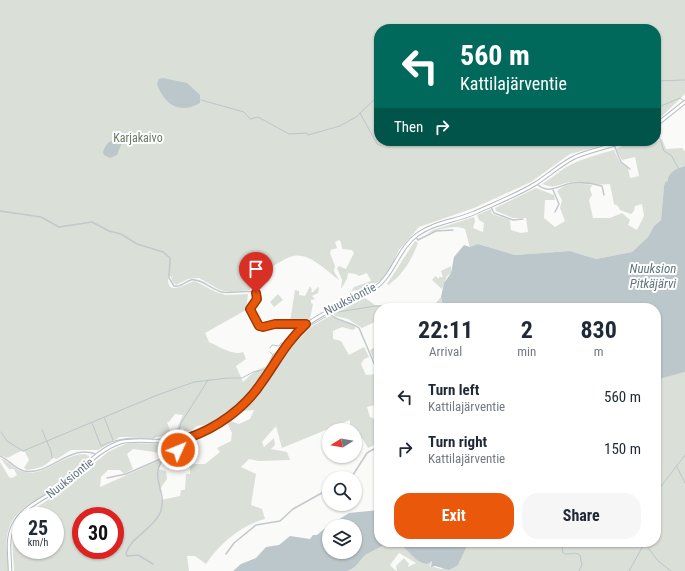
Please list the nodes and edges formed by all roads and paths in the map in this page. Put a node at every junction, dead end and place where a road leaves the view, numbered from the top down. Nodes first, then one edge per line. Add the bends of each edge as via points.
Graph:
1 (685, 102) edge
2 (661, 121) edge
3 (611, 146) edge
4 (614, 146) edge
5 (630, 169) dead end
6 (536, 183) junction
7 (553, 190) junction
8 (604, 195) dead end
9 (490, 205) junction
10 (0, 211) edge
11 (555, 212) dead end
12 (523, 219) dead end
13 (453, 230) dead end
14 (415, 236) junction
15 (328, 310) junction
16 (306, 324) junction
17 (374, 363) edge
18 (188, 438) junction
19 (374, 448) edge
20 (98, 455) junction
21 (0, 456) edge
22 (163, 458) junction
23 (355, 471) edge
24 (107, 478) dead end
25 (322, 493) edge
26 (226, 554) dead end
27 (153, 564) dead end
28 (10, 571) edge

1 - 2 street
3 - 6 street, Nuuksiontie via 574,158
4 - 5 street via 621,162
6 - 7 street via 542,188
6 - 9 street, Nuuksiontie
7 - 8 street via 570,183 595,184 602,186
7 - 11 street via 559,204
9 - 12 street via 494,213 513,220
9 - 14 street, Nuuksiontie via 461,218 430,227
10 - 16 street via 41,217 59,227 88,221 96,223 137,244 166,253 170,258 170,281 174,286 178,287 189,280 195,280 220,291 254,291 257,299 250,309 259,326
13 - 14 street via 443,229 418,240
14 - 15 street, Nuuksiontie via 379,285
15 - 16 street, Nuuksiontie
15 - 17 street via 334,318 353,323 359,328
16 - 18 street, Nuuksiontie via 288,342 261,384 241,407 213,426
18 - 20 street, Nuuksiontie via 126,441 109,447
18 - 22 street via 185,445
19 - 23 street via 367,452
20 - 21 street via 89,452 73,453 30,471 21,470
20 - 28 street, Nuuksiontie via 62,486 18,517 10,534
22 - 24 street via 126,474
22 - 27 street via 158,470 162,494 159,514 148,528 134,539 126,553 127,556 141,557
25 - 26 street via 293,509 280,521 256,525 234,543

